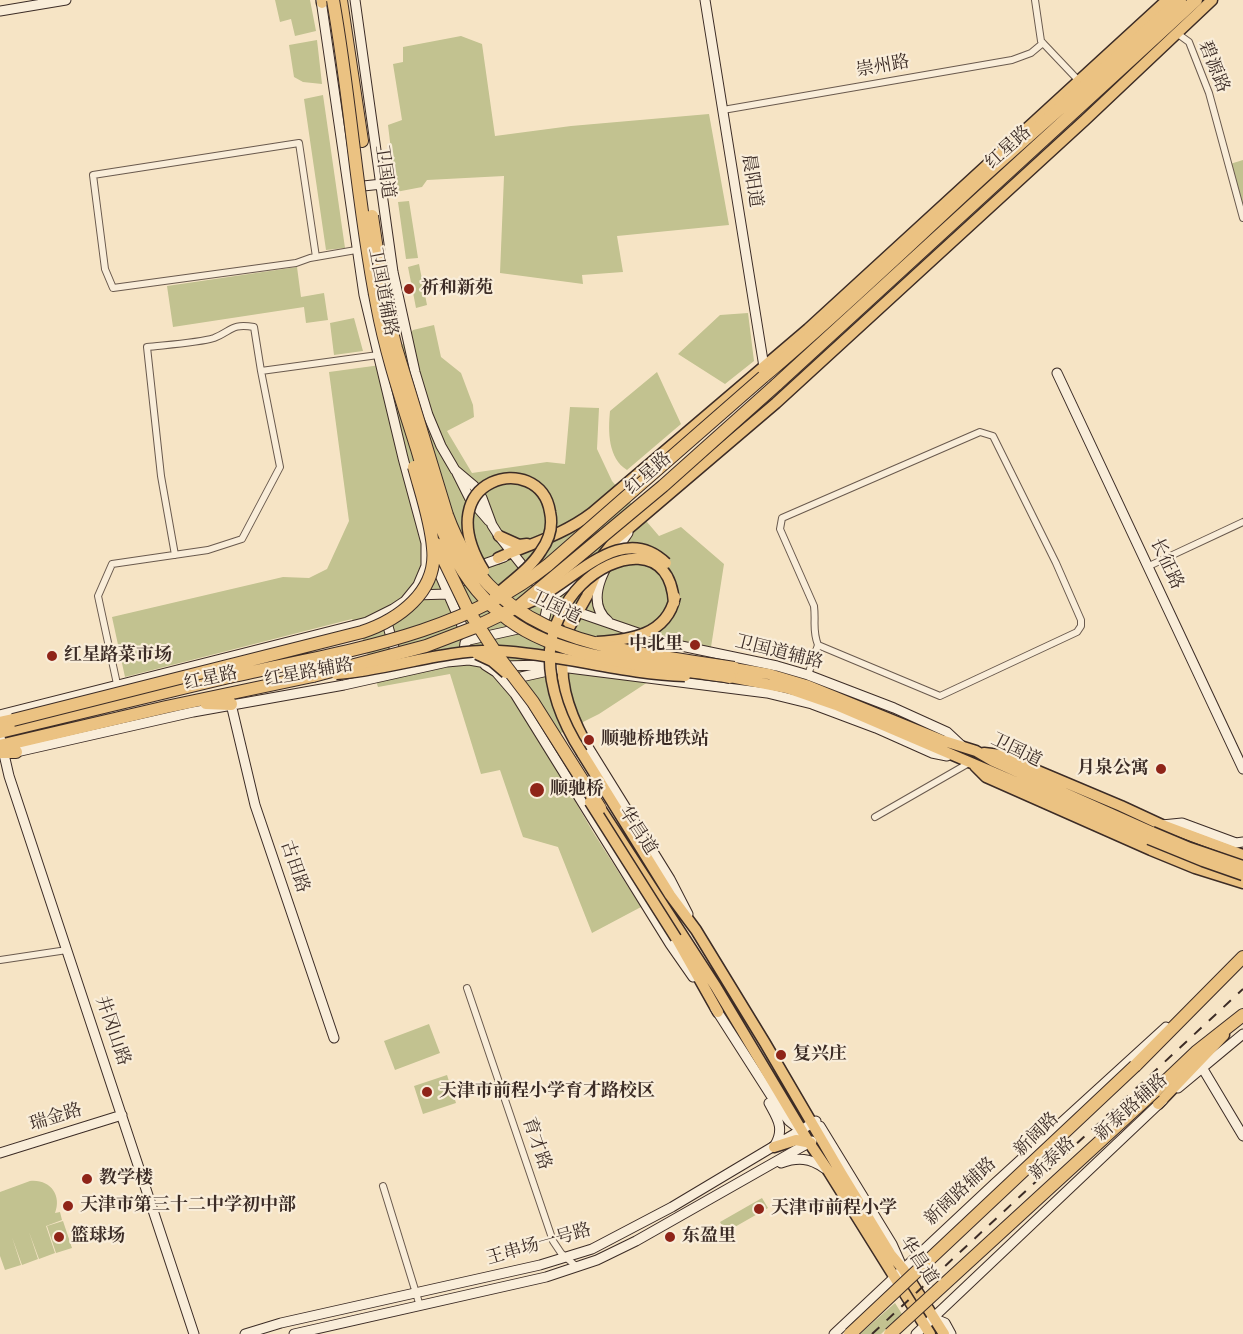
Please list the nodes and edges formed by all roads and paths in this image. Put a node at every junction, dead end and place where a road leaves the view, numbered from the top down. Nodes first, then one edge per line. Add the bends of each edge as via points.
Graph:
1 (45, 0) edge
2 (66, 0) edge
3 (341, 0) edge
4 (355, 0) edge
5 (361, 0) edge
6 (707, 0) edge
7 (1035, 0) edge
8 (1167, 0) edge
9 (1180, 0) edge
10 (1196, 0) edge
11 (1212, 0) edge
12 (325, 1) edge
13 (0, 9) edge
14 (1178, 34) junction
15 (1043, 43) junction
16 (361, 46) junction
17 (1078, 80) junction
18 (725, 110) junction
19 (382, 184) junction
20 (348, 188) junction
21 (1243, 218) edge
22 (356, 250) junction
23 (316, 256) junction
24 (402, 319) junction
25 (371, 327) junction
26 (792, 353) junction
27 (378, 355) junction
28 (777, 356) junction
29 (261, 371) junction
30 (764, 372) junction
31 (1057, 373) dead end
32 (795, 377) junction
33 (403, 407) junction
34 (441, 446) junction
35 (404, 464) junction
36 (629, 482) junction
37 (652, 510) junction
38 (427, 520) junction
39 (1243, 522) edge
40 (633, 526) junction
41 (499, 536) junction
42 (426, 543) junction
43 (533, 543) junction
44 (175, 555) junction
45 (515, 556) junction
46 (498, 558) junction
47 (602, 560) junction
48 (1149, 566) junction
49 (418, 585) junction
50 (448, 589) junction
51 (495, 590) junction
52 (592, 590) junction
53 (410, 595) junction
54 (549, 599) junction
55 (674, 603) junction
56 (484, 605) junction
57 (519, 606) junction
58 (577, 612) junction
59 (385, 614) junction
60 (609, 622) junction
61 (566, 633) junction
62 (469, 640) junction
63 (591, 642) junction
64 (667, 643) junction
65 (818, 645) junction
66 (468, 652) junction
67 (478, 661) junction
68 (447, 662) junction
69 (562, 668) junction
70 (401, 672) junction
71 (732, 673) junction
72 (313, 675) junction
73 (808, 675) junction
74 (504, 680) junction
75 (660, 680) junction
76 (117, 684) junction
77 (229, 699) junction
78 (0, 715) edge
79 (15, 724) junction
80 (0, 725) edge
81 (0, 732) edge
82 (585, 742) joint
83 (940, 744) junction
84 (964, 747) junction
85 (3, 750) edge
86 (976, 751) junction
87 (955, 757) junction
88 (971, 763) junction
89 (992, 766) junction
90 (1243, 769) edge
91 (600, 808) joint
92 (875, 817) dead end
93 (1154, 836) junction
94 (1241, 843) edge
95 (1243, 855) edge
96 (1243, 866) edge
97 (1243, 874) edge
98 (1243, 883) edge
99 (696, 930) junction
100 (66, 950) junction
101 (1243, 957) edge
102 (0, 960) edge
103 (467, 988) dead end
104 (1194, 1005) junction
105 (718, 1012) junction
106 (1242, 1015) edge
107 (1243, 1034) edge
108 (334, 1038) dead end
109 (765, 1043) junction
110 (1203, 1069) junction
111 (754, 1071) junction
112 (1158, 1104) junction
113 (121, 1115) junction
114 (810, 1135) junction
115 (1243, 1136) edge
116 (774, 1147) junction
117 (0, 1153) edge
118 (829, 1172) junction
119 (383, 1186) dead end
120 (707, 1200) junction
121 (566, 1258) junction
122 (577, 1267) junction
123 (899, 1273) junction
124 (416, 1293) junction
125 (420, 1306) junction
126 (929, 1328) edge
127 (192, 1334) edge
128 (245, 1334) edge
129 (294, 1334) edge
130 (834, 1334) edge
131 (850, 1334) edge
132 (890, 1334) edge
133 (916, 1334) edge
134 (944, 1334) edge
135 (951, 1334) edge

1 - 13 street
2 - 13 street
3 - 51 highway, 卫国道, bridge via 381,279 396,348 452,530 467,557
4 - 16 street, 卫国道辅路
5 - 16 street
6 - 18 street, 晨阳道
7 - 15 street
8 - 17 main road
9 - 26 highway, 红星路
10 - 32 highway, 红星路 via 805,359
11 - 14 main road
12 - 20 street, 卫国道辅路
12 - 33 highway, 卫国道, bridge via 342,47 375,298
14 - 21 street, 碧源路 via 1189,42 1209,93
14 - 32 main road
15 - 17 street
15 - 18 street, 崇州路 via 1012,60
16 - 19 street, 卫国道辅路
17 - 28 main road
18 - 28 street, 晨阳道 via 764,346
18 - 30 street, 晨阳道
19 - 20 street
19 - 24 street, 卫国道辅路
20 - 22 street, 卫国道辅路
22 - 23 street
22 - 25 street, 卫国道辅路
23 - 23 street via 296,263 113,288 105,269 93,175 299,143
24 - 25 street
24 - 34 street, 卫国道辅路 via 422,398
25 - 27 street, 卫国道辅路
26 - 28 highway
26 - 30 highway, 红星路
27 - 29 street
27 - 35 street, 卫国道辅路
28 - 30 main road
29 - 44 street via 280,467 242,539
29 - 44 street via 254,327 231,327 213,338 147,347
30 - 36 main road
30 - 56 highway, 红星路, bridge via 548,565
31 - 48 street, 长征路
32 - 37 main road via 785,395
32 - 57 highway, 红星路, bridge via 776,386
33 - 38 highway, 卫国道, bridge
33 - 71 highway, 卫国道, bridge via 448,547 470,582 508,620 537,638 571,650
34 - 35 street
34 - 41 street, 卫国道辅路 via 456,471 478,492
35 - 42 street, 卫国道辅路
36 - 37 street
36 - 43 main road via 574,527
37 - 40 main road
38 - 79 highway, bridge via 434,548 430,575 414,602 383,624 362,633
38 - 91 highway, 华昌道, bridge via 468,610 533,702
39 - 48 street
40 - 47 main road via 614,541
40 - 52 street
41 - 43 main road via 519,545
41 - 45 street, 卫国道辅路
41 - 46 street
42 - 49 street, 卫国道辅路 via 426,566
42 - 50 street
43 - 45 main road
44 - 76 street via 112,564 98,596
45 - 46 main road
45 - 54 street
46 - 50 street
47 - 52 main road
47 - 54 street
48 - 90 street, 长征路
49 - 50 street
49 - 53 street, 红星路辅路
50 - 53 street via 423,596
50 - 62 street
51 - 56 main road, bridge via 473,552 467,531 468,516 483,488 498,480 520,479 537,488 548,502 550,533 535,560
51 - 63 highway, 卫国道, bridge via 539,623
52 - 58 main road
52 - 60 street via 597,607
53 - 59 street, 红星路辅路
54 - 58 street, 卫国道辅路
54 - 61 main road via 563,615
54 - 62 street via 545,617 536,625
55 - 57 main road, bridge via 675,581 668,564 648,550 637,548 606,555 551,592
55 - 63 main road, bridge via 667,617 650,632 628,639
55 - 99 main road, 华昌道, bridge via 671,581 659,566 643,558 615,562 587,580 572,596 555,628 550,666 556,703 565,723 649,862
56 - 79 highway, 红星路, bridge via 425,630
57 - 72 highway, 红星路, bridge via 426,646
58 - 60 street, 卫国道辅路
58 - 61 main road
59 - 70 street
59 - 76 street, 红星路辅路 via 353,626
60 - 64 street, 卫国道辅路
61 - 69 main road
62 - 67 street
62 - 68 street via 462,654
63 - 71 highway, 卫国道, bridge
64 - 73 street, 卫国道辅路
64 - 75 street
65 - 65 street via 813,632 814,606 780,529 782,518 980,432 993,436 1081,620 1077,632 940,696
65 - 73 street
66 - 71 main road, bridge via 506,652 631,671
66 - 72 main road, bridge via 377,669
66 - 105 main road, 华昌道, bridge via 487,658 506,673 531,708
67 - 68 street, 红星路辅路
67 - 69 street, 红星路辅路
67 - 74 street, 华昌道
68 - 70 street, 红星路辅路
69 - 74 street
69 - 75 street
69 - 82 main road via 565,695
70 - 77 street, 红星路辅路 via 344,685
71 - 83 main road, 卫国道 via 806,694
72 - 77 highway, 红星路
73 - 84 street, 卫国道辅路 via 947,732
74 - 105 street, 华昌道 via 670,944
75 - 87 street via 787,697 876,728 932,753
76 - 78 street, 红星路辅路
77 - 85 street, 红星路辅路
77 - 85 highway, 红星路 via 183,703
77 - 108 street, 古田路 via 255,805
79 - 80 highway
79 - 81 highway, 红星路
82 - 99 street, 华昌道 via 670,879
83 - 84 main road, 卫国道
83 - 87 main road, 卫国道
84 - 86 main road, 卫国道
85 - 100 street, 井冈山路
86 - 89 main road, 卫国道
86 - 93 main road via 1000,755
87 - 88 main road, 卫国道
88 - 89 main road, 卫国道
88 - 92 street
88 - 93 main road via 986,777
89 - 93 main road, 卫国道
91 - 114 main road, 华昌道
93 - 94 street via 1182,823
93 - 95 main road
93 - 96 main road, bridge
93 - 97 main road, bridge via 1203,861
93 - 98 main road via 1195,868
99 - 109 main road, 华昌道
100 - 102 street
100 - 113 street, 井冈山路
101 - 104 highway, 新阔路
103 - 121 street, 育才路 via 553,1240
104 - 123 street, 新阔路辅路 via 1119,1069
104 - 131 highway, 新阔路, bridge via 1135,1066
105 - 111 street, 华昌道
106 - 112 main road
106 - 132 highway, 新泰路, bridge via 1196,1052
107 - 110 street, 新泰路辅路
109 - 114 main road, 华昌道 via 801,1108
109 - 114 street via 789,1075
110 - 112 street, 新泰路辅路
110 - 115 street
111 - 114 street, 华昌道 via 789,1121
111 - 116 street via 780,1124 781,1134
112 - 126 street, 新泰路辅路
113 - 117 street, 瑞金路
113 - 127 street, 井冈山路
114 - 116 main road
114 - 118 main road, 华昌道
114 - 120 street, 王串场一号路
114 - 123 main road, 华昌道 via 829,1154
114 - 123 street via 892,1244
116 - 121 street, 王串场一号路 via 632,1230
118 - 120 street via 809,1160 787,1161
118 - 123 main road, 华昌道
119 - 124 street
120 - 122 street, 王串场一号路 via 636,1241
121 - 122 street, 育才路
121 - 124 street, 王串场一号路
122 - 125 street, 王串场一号路
123 - 126 main road, 华昌道
123 - 130 street, 新阔路辅路
124 - 125 street
124 - 128 street, 王串场一号路
125 - 129 street, 王串场一号路
126 - 133 street, 新泰路辅路
126 - 134 main road, 华昌道
126 - 135 street via 945,1323

